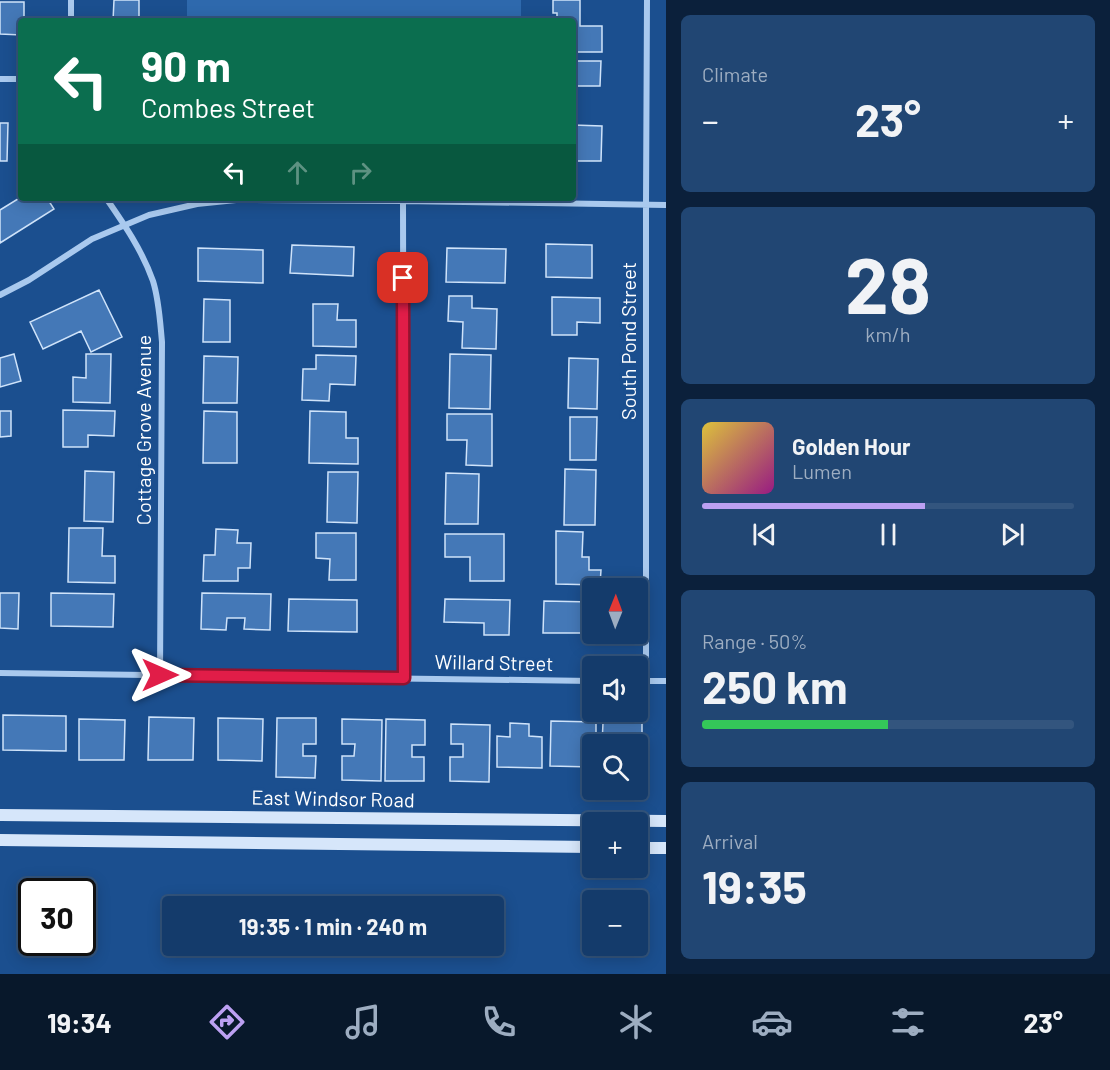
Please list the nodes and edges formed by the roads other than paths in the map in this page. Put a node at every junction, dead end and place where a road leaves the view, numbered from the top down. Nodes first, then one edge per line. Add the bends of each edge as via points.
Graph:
1 (71, 0) edge
2 (647, 0) edge
3 (71, 18) edge
4 (0, 79) edge
5 (18, 79) edge
6 (108, 201) edge
7 (226, 201) edge
8 (403, 201) joint
9 (646, 204) junction
10 (666, 205) edge
11 (124, 226) junction
12 (0, 295) edge
13 (646, 656) edge
14 (0, 673) edge
15 (160, 675) junction
16 (404, 678) junction
17 (582, 681) edge
18 (648, 681) edge
19 (666, 681) edge
20 (0, 815) edge
21 (666, 821) edge
22 (0, 840) edge
23 (582, 847) edge
24 (648, 848) edge
25 (666, 848) edge

1 - 3 street
2 - 9 street, South Pond Street
4 - 5 street
6 - 11 street, Cottage Grove Avenue
7 - 11 street via 159,212
8 - 9 street
8 - 16 street
9 - 10 street
9 - 13 street, South Pond Street
11 - 12 street via 92,239
11 - 15 street, Cottage Grove Avenue via 140,250 153,282 162,342
14 - 15 street, Willard Street
15 - 16 street, Willard Street
16 - 17 street, Willard Street
18 - 19 street
20 - 21 main road, East Windsor Road
22 - 23 main road
24 - 25 main road

